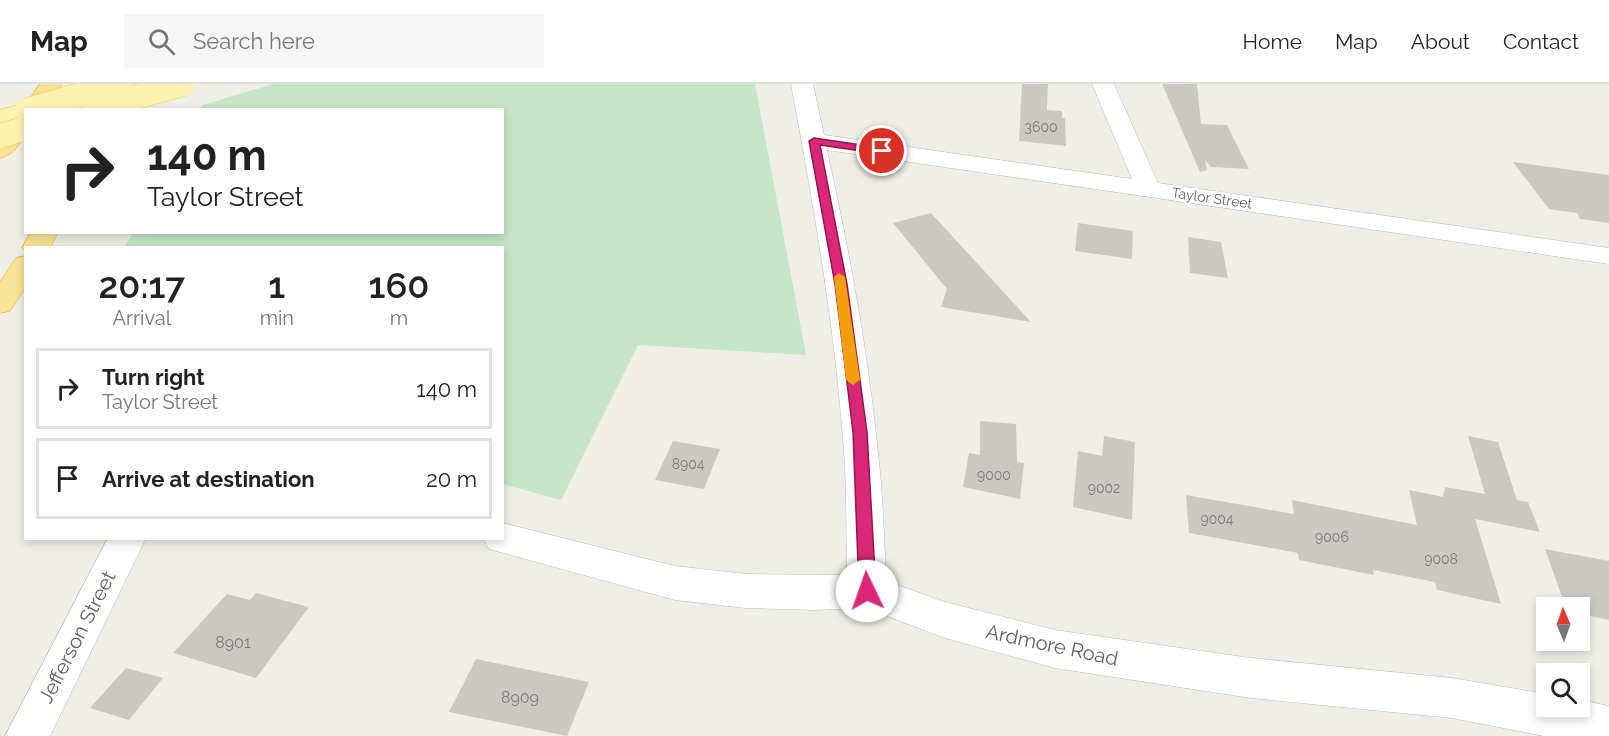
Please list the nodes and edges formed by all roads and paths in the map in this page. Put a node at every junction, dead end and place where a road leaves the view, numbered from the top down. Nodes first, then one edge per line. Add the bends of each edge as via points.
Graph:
1 (51, 84) edge
2 (119, 84) edge
3 (137, 84) edge
4 (183, 84) edge
5 (802, 84) edge
6 (1103, 84) edge
7 (33, 108) edge
8 (33, 108) edge
9 (99, 108) edge
10 (122, 108) edge
11 (24, 111) edge
12 (0, 117) edge
13 (24, 120) edge
14 (24, 129) edge
15 (0, 135) edge
16 (814, 141) junction
17 (0, 151) edge
18 (1148, 189) junction
19 (1609, 256) edge
20 (24, 267) edge
21 (0, 304) edge
22 (504, 539) edge
23 (126, 540) edge
24 (867, 591) junction
25 (1609, 727) edge
26 (27, 736) edge

1 - 7 highway
2 - 8 main road, bridge
3 - 10 highway
4 - 9 main road, bridge
5 - 16 street
6 - 18 street
11 - 12 main road
13 - 17 highway
14 - 15 main road, bridge
16 - 18 street, Taylor Street
16 - 24 street via 841,284 860,432
18 - 19 street, Taylor Street
20 - 21 highway
22 - 24 street, Ardmore Road via 675,584 757,592
23 - 26 street, Jefferson Street
24 - 25 street, Ardmore Road via 945,620 1055,649 1251,678 1452,698

